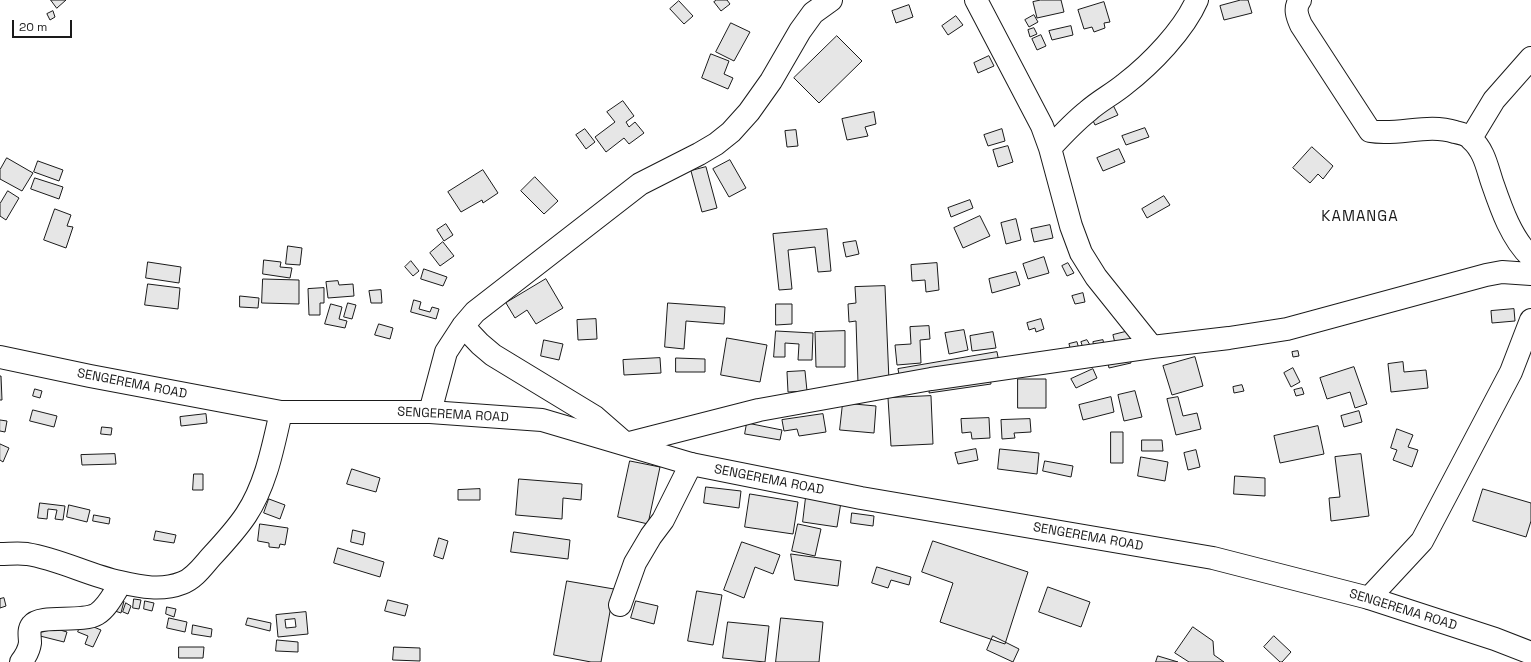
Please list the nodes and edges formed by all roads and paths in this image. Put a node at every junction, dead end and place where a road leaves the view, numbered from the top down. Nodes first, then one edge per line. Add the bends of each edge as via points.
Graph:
1 (831, 0) edge
2 (976, 0) edge
3 (1197, 0) edge
4 (1300, 0) edge
5 (1531, 58) edge
6 (1471, 138) junction
7 (1050, 148) junction
8 (1531, 257) edge
9 (1531, 274) edge
10 (1531, 320) edge
11 (463, 326) junction
12 (1152, 347) junction
13 (0, 357) edge
14 (281, 412) junction
15 (430, 412) junction
16 (626, 444) junction
17 (691, 464) junction
18 (0, 554) edge
19 (121, 582) junction
20 (1369, 598) junction
21 (620, 605) dead end
22 (1531, 653) edge
23 (21, 662) edge

1 - 11 street via 813,13 771,81 731,132 699,154 640,184 475,312
2 - 7 street via 1042,126
3 - 7 street via 1185,22 1147,64 1126,84 1082,115
4 - 6 street via 1297,4 1297,14 1301,25 1370,131 1382,133 1438,128
5 - 6 street via 1494,100
6 - 8 street via 1482,152 1507,221 1523,249
7 - 12 street via 1080,253
9 - 12 street via 1502,272 1486,275 1287,329
10 - 20 street via 1511,372 1422,541
11 - 15 street via 446,352
11 - 16 street via 490,352 595,417
12 - 16 street via 931,379 759,410
13 - 14 street, SENGEREMA ROAD
14 - 15 street, SENGEREMA ROAD
14 - 19 street via 262,482 247,514 230,537 193,576 184,582 165,588 151,588
15 - 16 street, SENGEREMA ROAD via 542,420
16 - 17 street, SENGEREMA ROAD
17 - 20 street, SENGEREMA ROAD via 861,498 1213,558
17 - 21 street via 663,520 635,564
18 - 19 street via 26,554 53,560
19 - 23 street via 97,614 88,617 38,620 29,631 30,644
20 - 22 street, SENGEREMA ROAD

